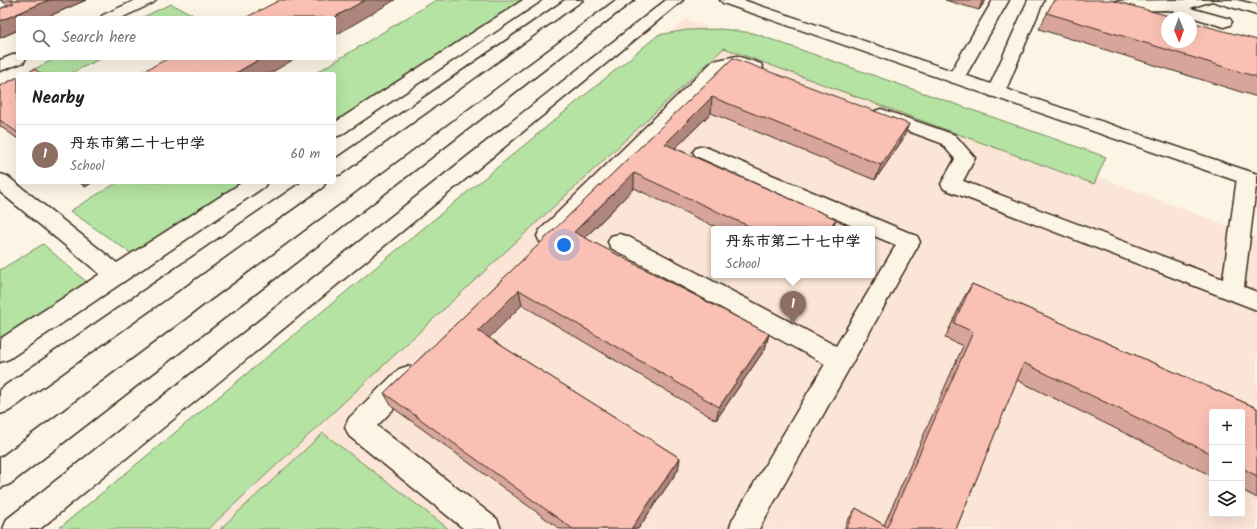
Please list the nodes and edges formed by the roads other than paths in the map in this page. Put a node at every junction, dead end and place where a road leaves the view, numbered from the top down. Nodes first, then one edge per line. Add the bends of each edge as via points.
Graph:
1 (148, 0) edge
2 (533, 0) edge
3 (575, 0) edge
4 (626, 0) edge
5 (675, 0) edge
6 (728, 0) edge
7 (1001, 0) edge
8 (1036, 0) edge
9 (1206, 0) edge
10 (1219, 0) edge
11 (1109, 4) edge
12 (1257, 10) edge
13 (1162, 12) edge
14 (1172, 12) edge
15 (112, 16) edge
16 (1197, 21) edge
17 (1197, 27) edge
18 (16, 59) edge
19 (0, 66) edge
20 (773, 75) edge
21 (956, 78) junction
22 (996, 92) junction
23 (861, 107) edge
24 (336, 131) edge
25 (703, 152) dead end
26 (336, 168) edge
27 (1252, 180) edge
28 (0, 181) edge
29 (255, 184) edge
30 (313, 184) edge
31 (872, 226) edge
32 (875, 227) edge
33 (619, 242) dead end
34 (536, 249) edge
35 (117, 275) junction
36 (1232, 292) junction
37 (1257, 301) edge
38 (0, 352) edge
39 (840, 360) junction
40 (419, 366) edge
41 (0, 403) edge
42 (0, 475) edge
43 (16, 529) edge
44 (487, 529) edge
45 (743, 529) edge

1 - 15 street
2 - 24 street
3 - 26 street
4 - 42 street
5 - 43 street
6 - 21 street
7 - 21 street
8 - 22 street
9 - 14 street
10 - 12 street
11 - 13 street
16 - 17 street via 1226,29
18 - 19 street
20 - 34 street via 737,61 720,64
21 - 22 street
22 - 27 street
23 - 36 street via 948,139 965,158 952,184
25 - 31 street
27 - 36 street
28 - 35 street
29 - 35 street
30 - 41 street
32 - 39 street via 909,242
33 - 39 street
35 - 38 street
36 - 37 street
39 - 45 street
40 - 44 street via 358,427

